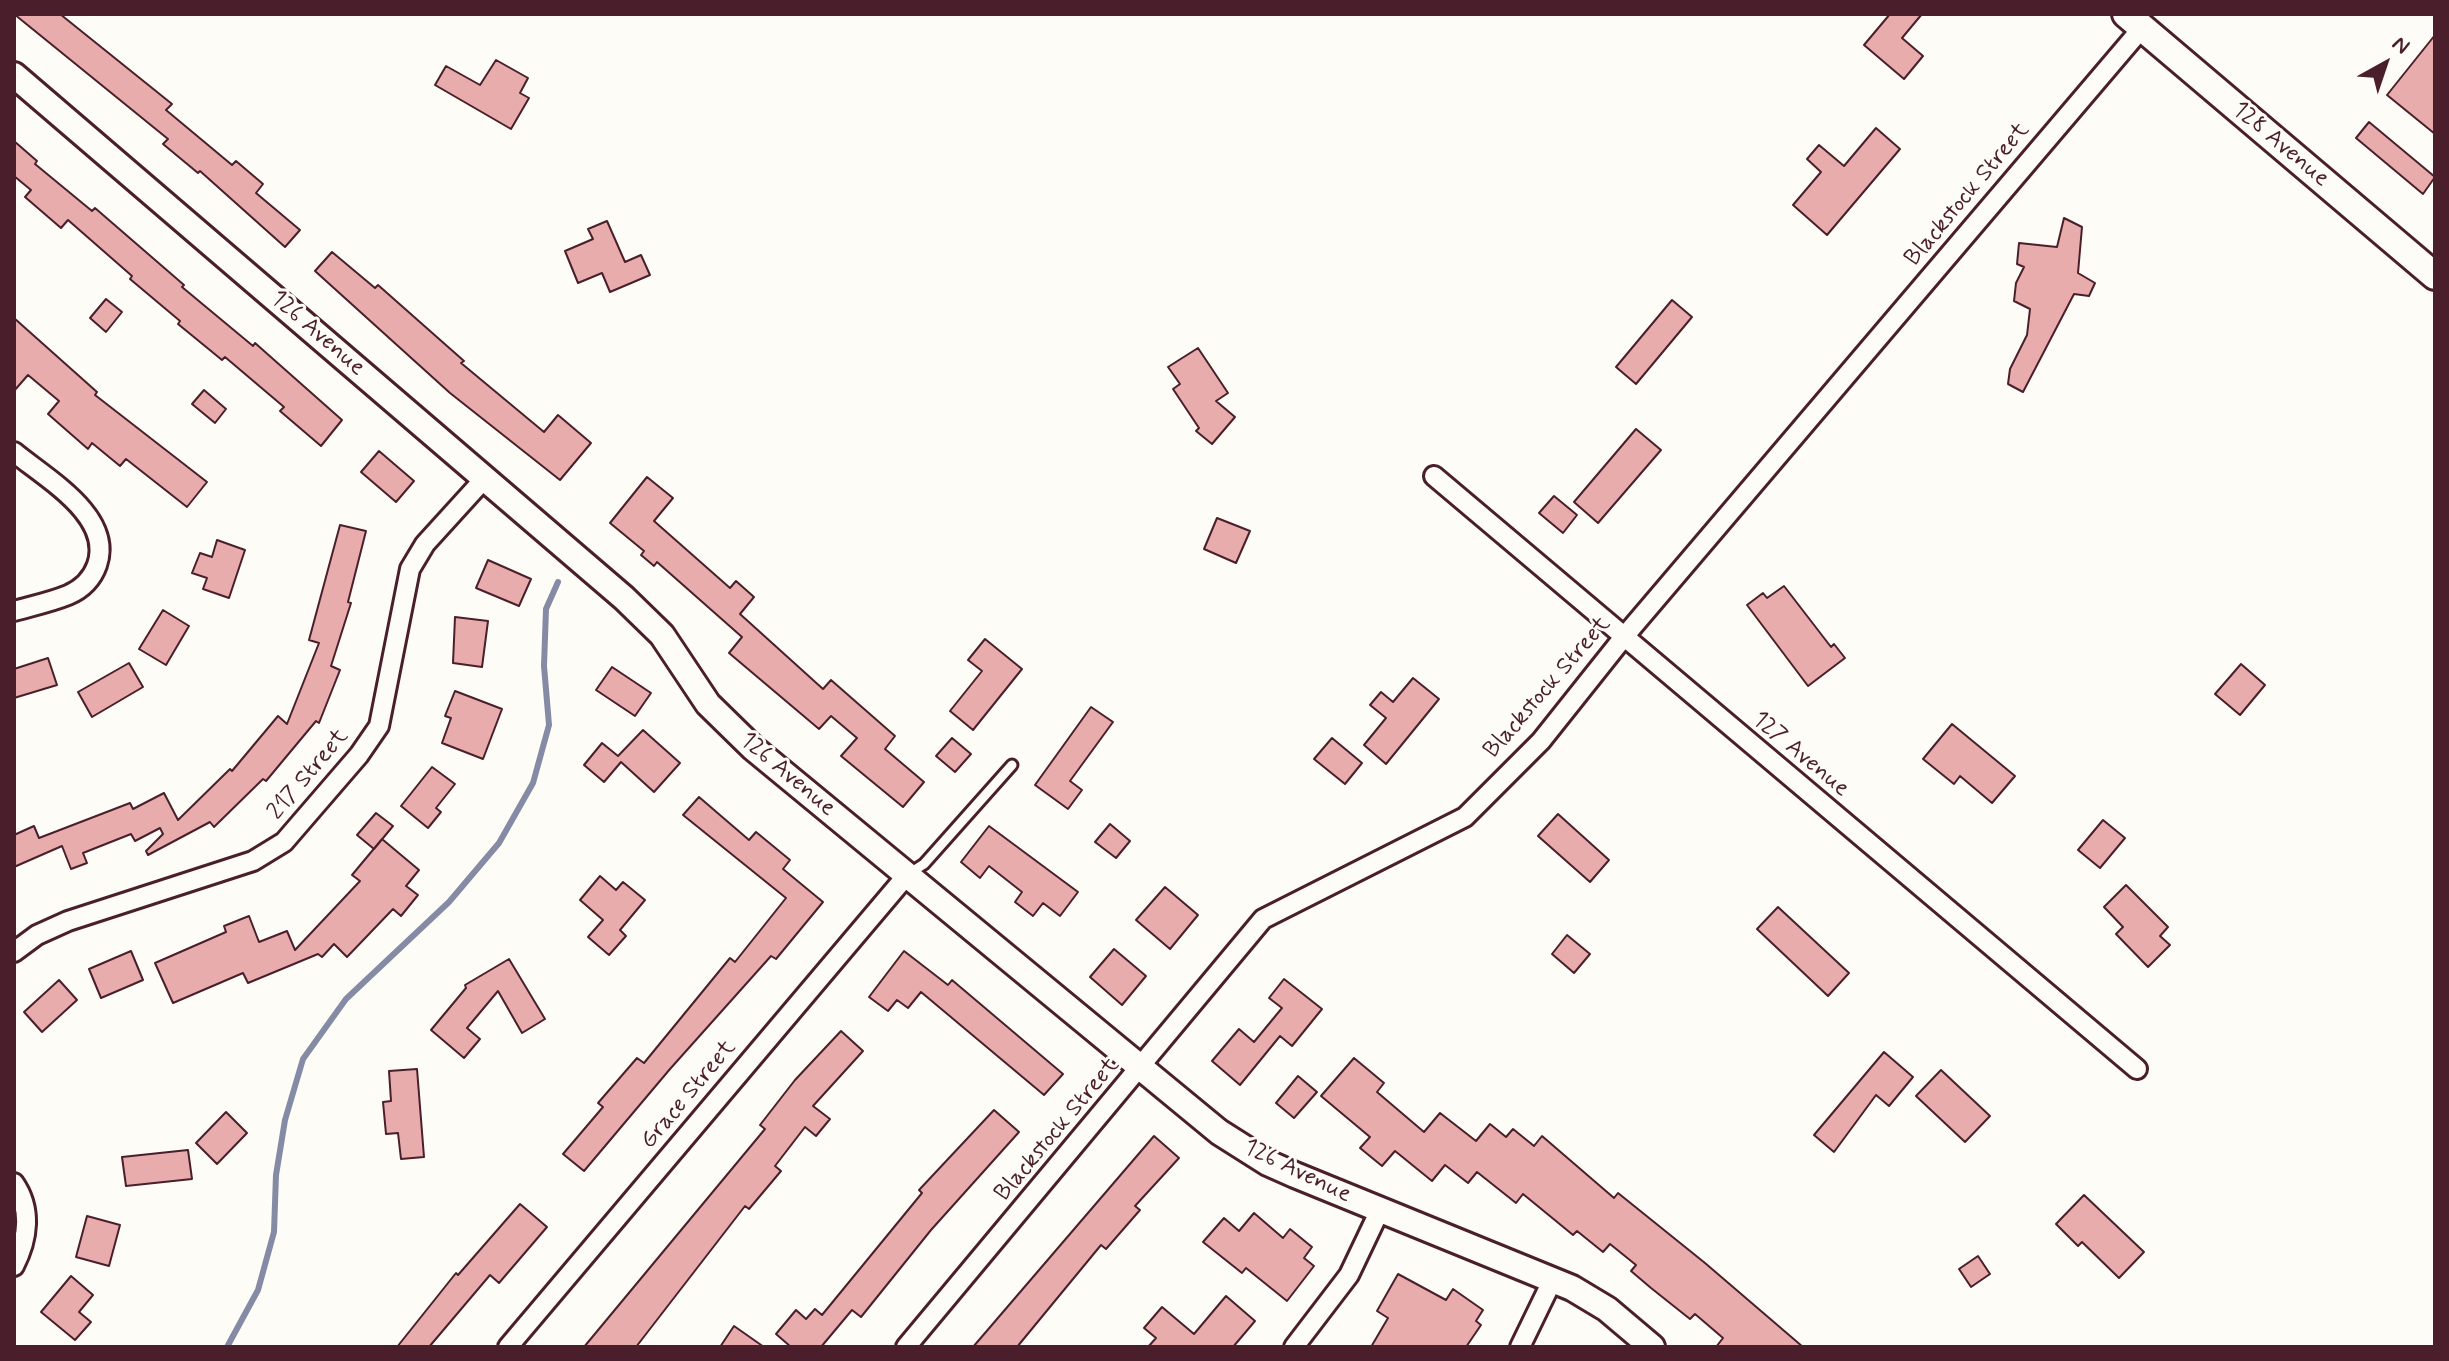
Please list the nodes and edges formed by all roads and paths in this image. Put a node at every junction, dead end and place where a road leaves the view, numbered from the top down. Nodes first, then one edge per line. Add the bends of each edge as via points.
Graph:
1 (2134, 21) edge
2 (14, 75) edge
3 (2435, 276) edge
4 (14, 452) edge
5 (1434, 476) dead end
6 (485, 478) junction
7 (14, 611) edge
8 (1623, 638) junction
9 (1012, 765) dead end
10 (907, 875) junction
11 (14, 952) edge
12 (1142, 1068) junction
13 (2137, 1069) dead end
14 (14, 1183) edge
15 (1379, 1212) junction
16 (14, 1266) edge
17 (1553, 1279) junction
18 (508, 1347) edge
19 (906, 1347) edge
20 (1294, 1347) edge
21 (1520, 1347) edge
22 (1652, 1347) edge

1 - 3 main road, 128 Avenue
1 - 8 street, Blackstock Street
2 - 6 street, 126 Avenue
4 - 7 street via 71,501 94,526 100,545 88,582 68,595
5 - 8 street, 127 Avenue
6 - 10 street, 126 Avenue via 647,619 724,722
6 - 11 street, 217 Street via 425,544 410,569 379,726 284,842 253,861 68,921
8 - 12 street, Blackstock Street via 1541,741 1465,817 1263,919
8 - 13 street, 127 Avenue
9 - 10 lane via 924,864
10 - 12 street, 126 Avenue
10 - 18 street, Grace Street
12 - 15 street, 126 Avenue via 1219,1132 1268,1163
12 - 19 street, Blackstock Street
14 - 16 street via 26,1211 24,1239
15 - 17 street, 126 Avenue
15 - 20 street via 1349,1275
17 - 21 street
17 - 22 street, 126 Avenue via 1607,1309

